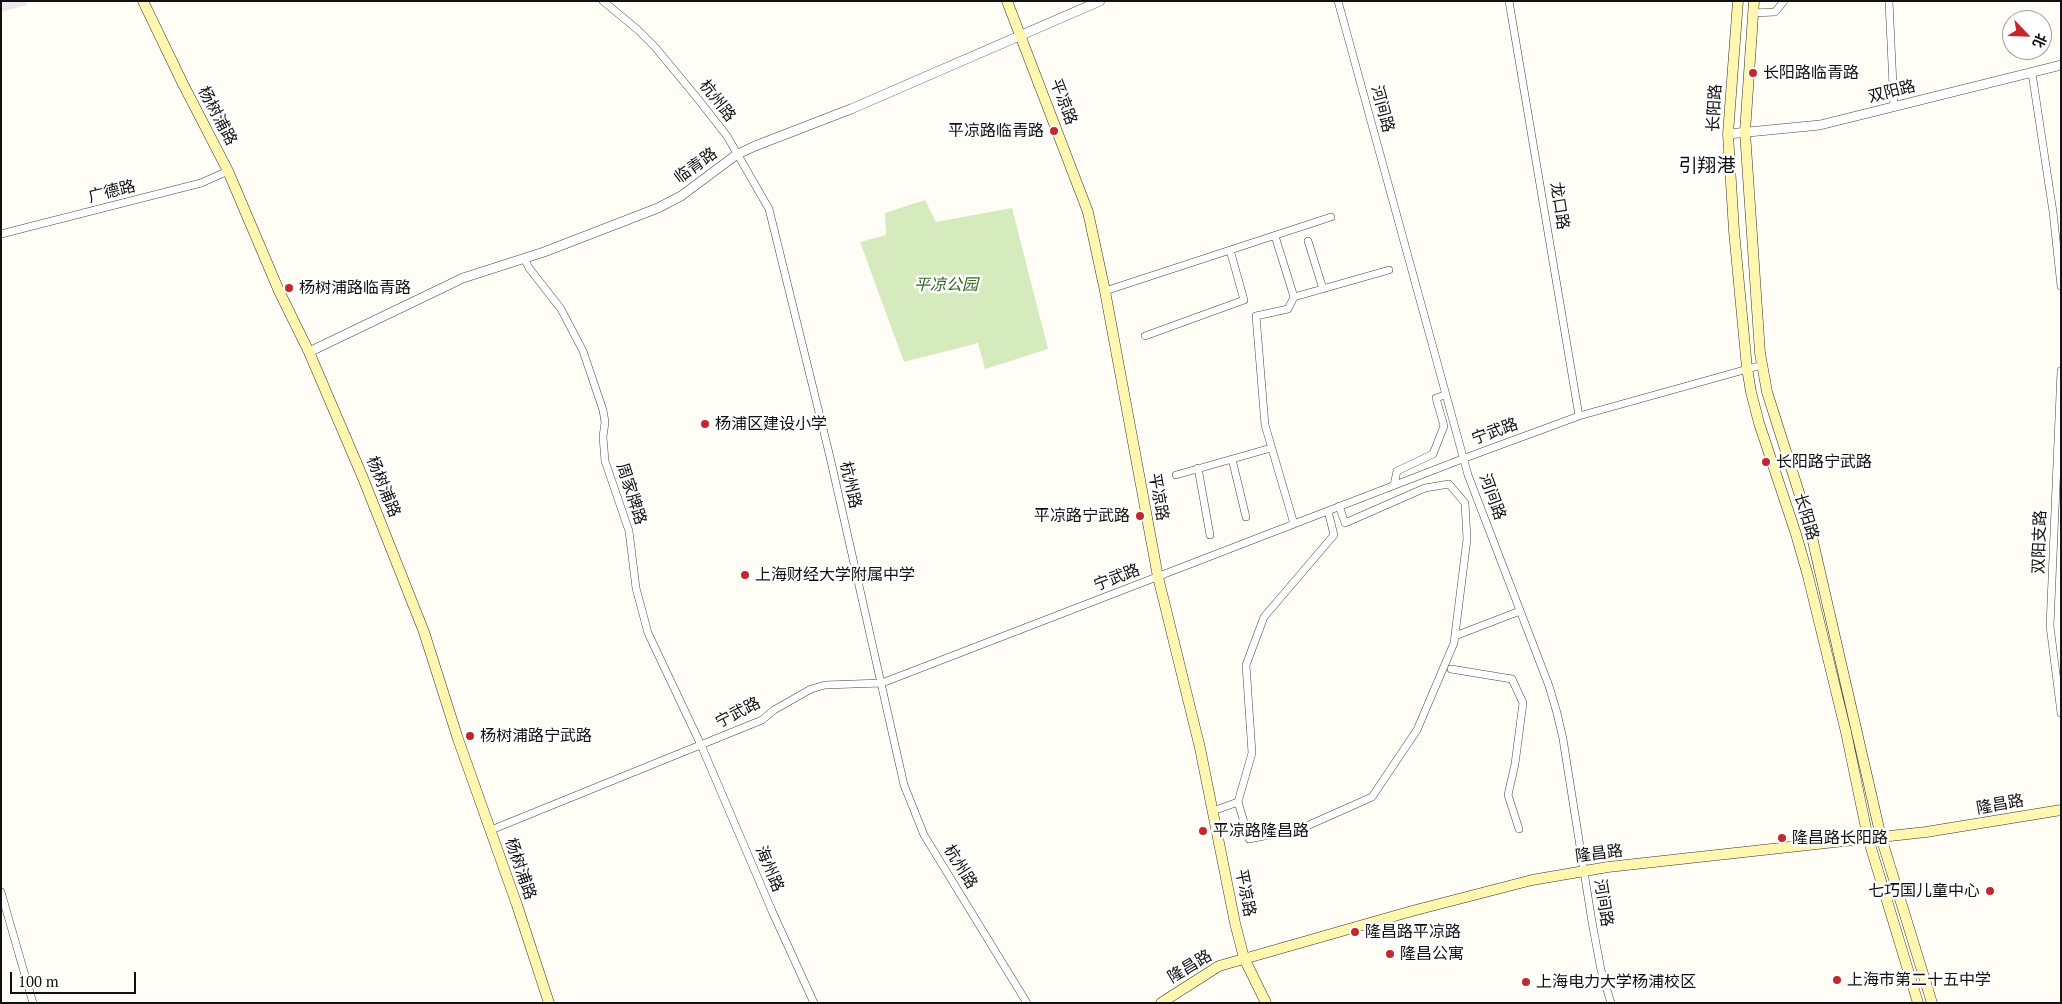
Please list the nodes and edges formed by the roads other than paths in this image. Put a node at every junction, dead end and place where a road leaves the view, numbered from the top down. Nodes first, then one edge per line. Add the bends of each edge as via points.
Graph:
1 (143, 1) edge
2 (603, 1) edge
3 (1007, 1) edge
4 (1100, 1) edge
5 (1338, 1) edge
6 (1510, 1) edge
7 (1738, 1) edge
8 (1754, 1) edge
9 (1784, 1) edge
10 (1889, 1) edge
11 (1753, 13) junction
12 (1021, 37) junction
13 (2061, 65) edge
14 (2032, 73) junction
15 (1894, 107) junction
16 (1745, 132) junction
17 (1728, 134) junction
18 (736, 155) junction
19 (228, 171) junction
20 (1331, 217) dead end
21 (1, 234) edge
22 (1275, 236) junction
23 (1308, 241) dead end
24 (1230, 250) junction
25 (524, 258) junction
26 (1389, 270) dead end
27 (2061, 286) edge
28 (1323, 289) junction
29 (1105, 291) junction
30 (1294, 297) junction
31 (1145, 336) dead end
32 (310, 352) junction
33 (1762, 365) junction
34 (1747, 368) junction
35 (2061, 371) edge
36 (1445, 395) junction
37 (1579, 416) junction
38 (1271, 448) junction
39 (1465, 458) junction
40 (1232, 459) junction
41 (1198, 468) junction
42 (1176, 475) dead end
43 (1394, 485) junction
44 (1338, 506) junction
45 (1328, 510) junction
46 (1246, 517) dead end
47 (1294, 524) junction
48 (1210, 535) dead end
49 (1158, 577) junction
50 (1520, 611) junction
51 (1455, 636) junction
52 (1451, 669) dead end
53 (882, 683) junction
54 (2061, 713) edge
55 (701, 745) junction
56 (1238, 802) junction
57 (2061, 810) edge
58 (1212, 811) junction
59 (491, 830) junction
60 (1519, 830) dead end
61 (1881, 837) junction
62 (1868, 838) junction
63 (1584, 871) junction
64 (1, 892) edge
65 (1244, 958) junction
66 (1258, 986) junction
67 (33, 1003) edge
68 (549, 1003) edge
69 (814, 1003) edge
70 (1027, 1003) edge
71 (1161, 1003) edge
72 (1259, 1003) edge
73 (1266, 1003) edge
74 (1611, 1003) edge
75 (1918, 1003) edge
76 (1932, 1003) edge

1 - 19 main road, 杨树浦路
2 - 18 street, 杭州路 via 654,47 727,136
3 - 12 main road, 平凉路
4 - 12 street, 临青路
5 - 36 street, 河间路
6 - 37 street, 龙口路
7 - 17 main road, 长阳路
8 - 11 main road, 长阳路
9 - 11 street via 1775,12
10 - 15 street
11 - 16 main road, 长阳路
12 - 18 street, 临青路
12 - 29 main road, 平凉路 via 1088,212
13 - 14 street, 双阳路
14 - 15 street, 双阳路
14 - 27 street
15 - 16 street, 双阳路 via 1820,125
16 - 17 street, 双阳路
16 - 33 main road, 长阳路
17 - 34 main road, 长阳路
18 - 25 street, 临青路 via 696,186 658,208
18 - 53 street, 杭州路 via 769,209
19 - 21 street, 广德路 via 201,183
19 - 32 main road, 杨树浦路 via 279,291
20 - 22 street
22 - 24 street
22 - 30 street
23 - 28 street
24 - 29 street
24 - 31 street via 1244,300
25 - 32 street, 临青路 via 463,278
25 - 55 street, 周家牌路 via 560,309 583,351 603,410 606,461 629,531 636,588 648,633
26 - 28 street
28 - 30 street
29 - 49 main road, 平凉路
30 - 38 street via 1288,309 1256,316 1265,425
32 - 59 main road, 杨树浦路 via 424,632
33 - 34 street, 宁武路
33 - 61 main road, 长阳路 via 1776,426 1809,524
34 - 37 street, 宁武路
34 - 62 main road, 长阳路 via 1759,423 1808,576
35 - 54 street, 双阳支路 via 2050,626
36 - 39 street, 河间路
36 - 43 street via 1436,398 1444,426 1433,454 1397,471
37 - 39 street, 宁武路
38 - 40 street
38 - 47 street
39 - 43 street, 宁武路
39 - 50 street, 河间路 via 1468,475
40 - 41 street
40 - 46 street
41 - 42 street
41 - 48 street
43 - 44 street, 宁武路
44 - 45 street, 宁武路
44 - 51 street via 1345,523 1425,488 1449,484 1465,503 1467,539
45 - 47 street, 宁武路
45 - 56 street via 1334,536 1264,617 1246,665 1252,753
47 - 49 street, 宁武路
49 - 53 street, 宁武路
49 - 58 main road, 平凉路
50 - 51 street
50 - 63 street, 河间路 via 1557,713
51 - 56 street via 1417,730 1372,797 1300,829 1250,839
52 - 60 street via 1512,679 1519,695 1522,703 1508,795
53 - 55 street, 宁武路 via 825,685 811,689 762,720
53 - 70 street, 杭州路 via 904,784 924,835
55 - 59 street, 宁武路
55 - 69 street, 海州路
56 - 58 street
57 - 61 main road, 隆昌路
58 - 65 main road, 平凉路
59 - 68 main road, 杨树浦路
61 - 62 main road, 隆昌路
61 - 76 main road, 长阳路
62 - 63 main road, 隆昌路
62 - 75 main road, 长阳路
63 - 65 main road, 隆昌路 via 1532,880
63 - 74 street, 河间路 via 1601,970
64 - 67 street
65 - 66 main road, 平凉路
65 - 71 main road, 隆昌路 via 1213,969
66 - 72 street
66 - 73 main road, 平凉路

